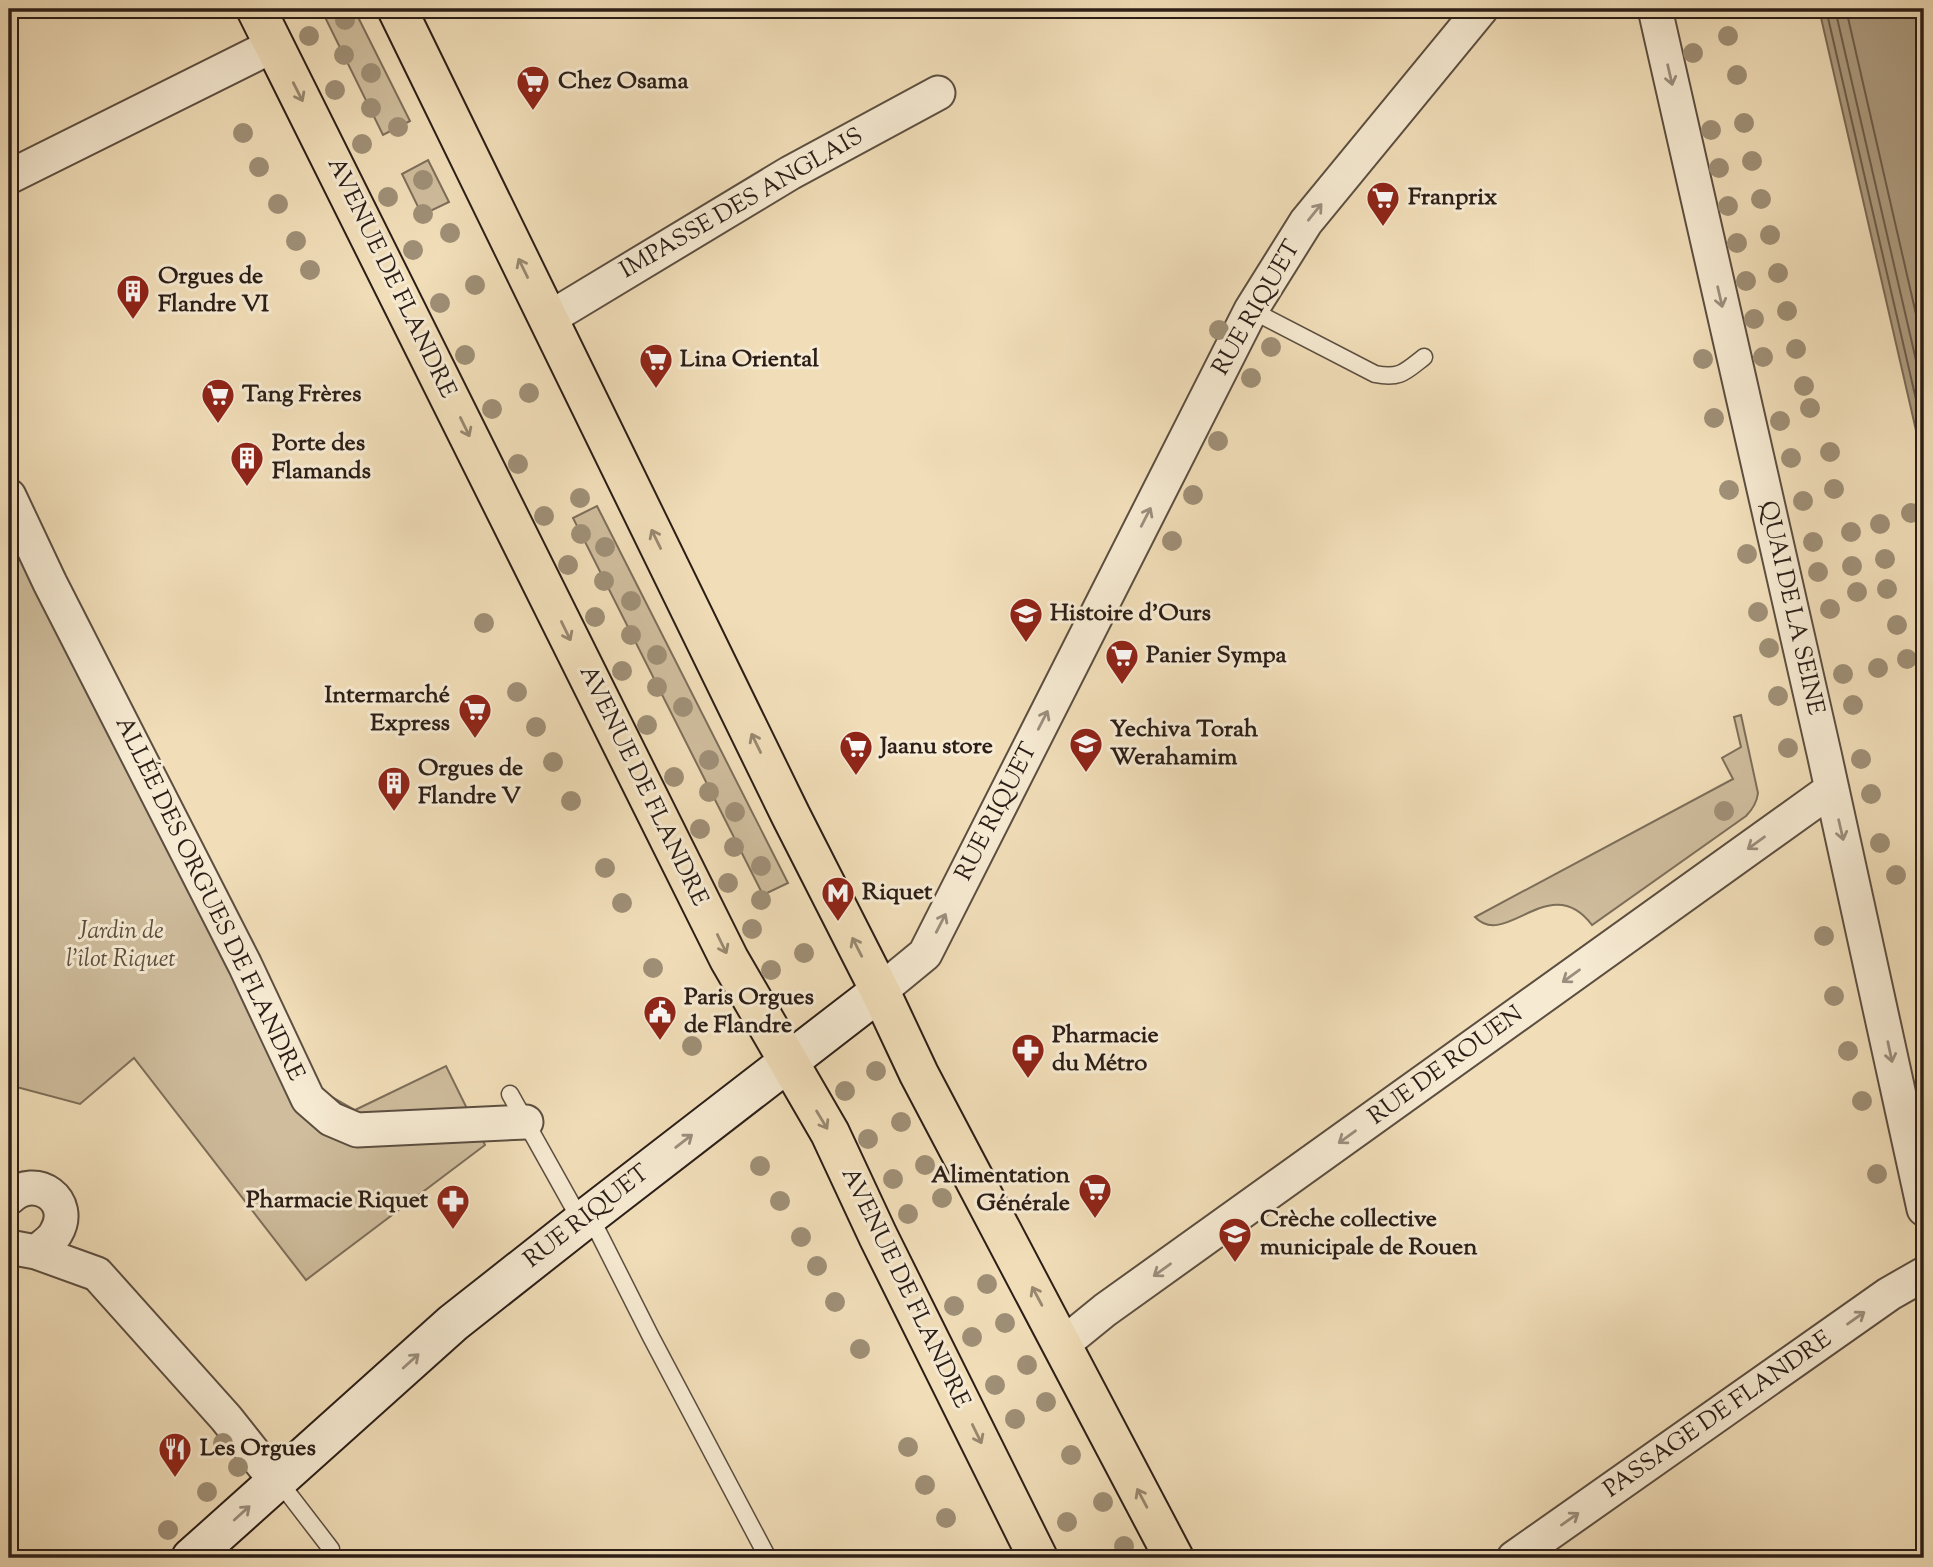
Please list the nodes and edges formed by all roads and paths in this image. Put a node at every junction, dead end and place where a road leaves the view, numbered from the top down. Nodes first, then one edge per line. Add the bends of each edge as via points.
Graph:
1 (256, 9) edge
2 (397, 9) edge
3 (1482, 9) edge
4 (1655, 9) edge
5 (275, 45) junction
6 (938, 93) dead end
7 (9, 177) edge
8 (1251, 310) junction
9 (548, 319) junction
10 (1424, 357) dead end
11 (9, 496) edge
12 (1832, 789) junction
13 (880, 991) junction
14 (787, 1062) junction
15 (518, 1108) joint
16 (9, 1198) edge
17 (1924, 1209) edge
18 (585, 1218) junction
19 (17, 1247) edge
20 (1924, 1274) edge
21 (1062, 1345) junction
22 (278, 1480) junction
23 (331, 1549) dead end
24 (191, 1558) edge
25 (768, 1558) edge
26 (1038, 1558) edge
27 (1174, 1558) edge
28 (1514, 1558) edge

1 - 5 main road, AVENUE DE FLANDRE
9 -> 2 main road
8 -> 3 street, RUE RIQUET via 1306,222
4 -> 12 street, QUAI DE LA SEINE
5 - 7 street
5 -> 14 main road, AVENUE DE FLANDRE via 729,959
6 - 9 street, IMPASSE DES ANGLAIS via 790,173
8 - 10 lane via 1376,374 1391,377
13 -> 8 street, RUE RIQUET via 925,954
13 -> 9 main road
11 - 15 street, ALLÉE DES ORGUES DE FLANDRE via 308,1099 331,1119 357,1130
12 -> 17 street, QUAI DE LA SEINE
12 -> 21 street, RUE DE ROUEN
13 - 14 street, RUE RIQUET
21 -> 13 main road
18 -> 14 street, RUE RIQUET
14 -> 26 main road, AVENUE DE FLANDRE via 830,1133
15 - 18 lane, ALLÉE DES ORGUES DE FLANDRE
16 - 19 street via 24,1188 44,1189 61,1212 52,1239
22 -> 18 street, RUE RIQUET via 453,1323
18 - 25 lane, ALLÉE DES ORGUES DE FLANDRE
19 - 22 street via 97,1275
28 -> 20 street, PASSAGE DE FLANDRE
27 -> 21 main road
22 - 23 lane
24 -> 22 street, RUE RIQUET

